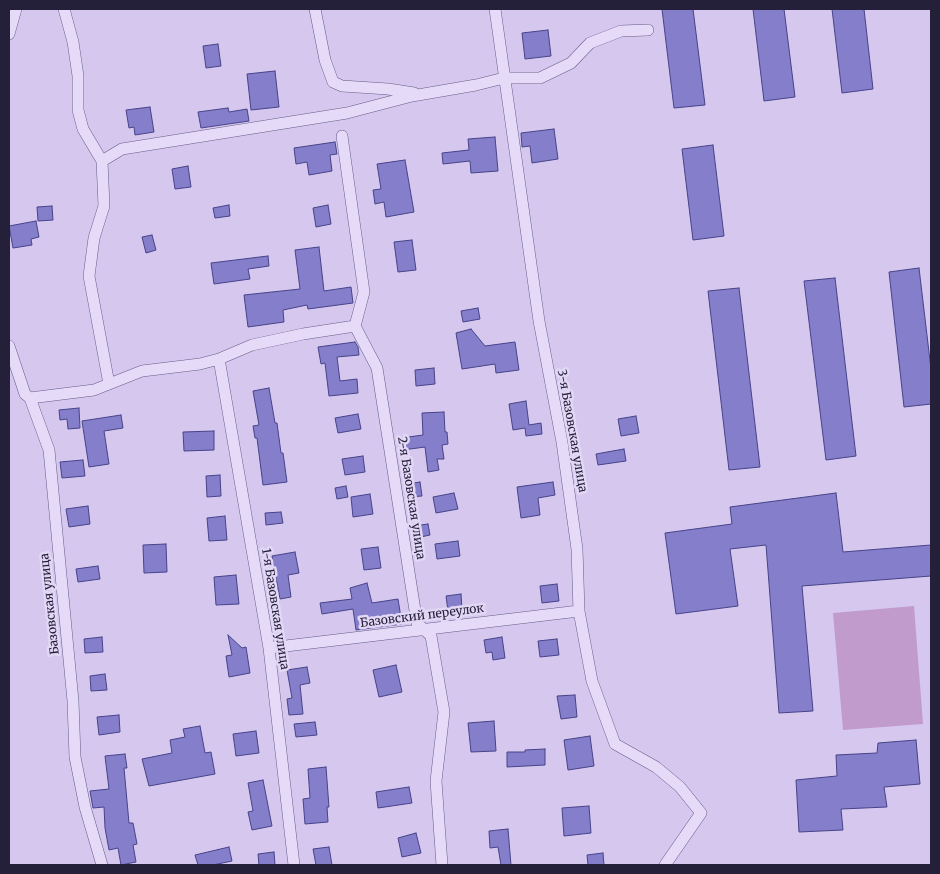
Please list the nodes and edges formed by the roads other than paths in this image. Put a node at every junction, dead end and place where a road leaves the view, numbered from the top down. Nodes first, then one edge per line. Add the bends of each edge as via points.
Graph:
1 (16, 9) edge
2 (64, 9) edge
3 (315, 9) edge
4 (494, 9) edge
5 (648, 30) dead end
6 (9, 34) edge
7 (504, 78) junction
8 (422, 94) junction
9 (342, 136) dead end
10 (102, 161) junction
11 (355, 326) junction
12 (9, 346) edge
13 (219, 359) junction
14 (109, 384) junction
15 (28, 396) junction
16 (579, 611) junction
17 (424, 630) junction
18 (269, 648) junction
19 (102, 865) edge
20 (294, 865) edge
21 (442, 865) edge
22 (665, 865) edge

1 - 6 street
2 - 10 street via 78,76 78,110 83,129
3 - 8 street via 325,60 333,82 342,86 388,88
4 - 7 street, 3-я Базовская улица
5 - 7 street via 621,31 590,43 571,63 540,78
7 - 8 street
7 - 16 street, 3-я Базовская улица via 539,321 564,452 577,549
8 - 10 street via 347,113 122,149
9 - 11 street via 364,292
10 - 14 street via 104,206 94,238 89,276
11 - 13 street via 252,346
11 - 17 street, 2-я Базовская улица via 377,368 417,623
12 - 15 street, Базовская улица
13 - 14 street via 142,372
13 - 18 street, 1-я Базовская улица
14 - 15 street via 94,390
15 - 19 street, Базовская улица via 49,450 73,700 75,757
16 - 17 street, Базовский переулок
16 - 22 street, 3-я Базовская улица via 592,681 615,744 656,767 680,787 701,814
17 - 18 street, Базовский переулок
17 - 21 street, 2-я Базовская улица via 432,636 444,712 436,781
18 - 20 street, 1-я Базовская улица

